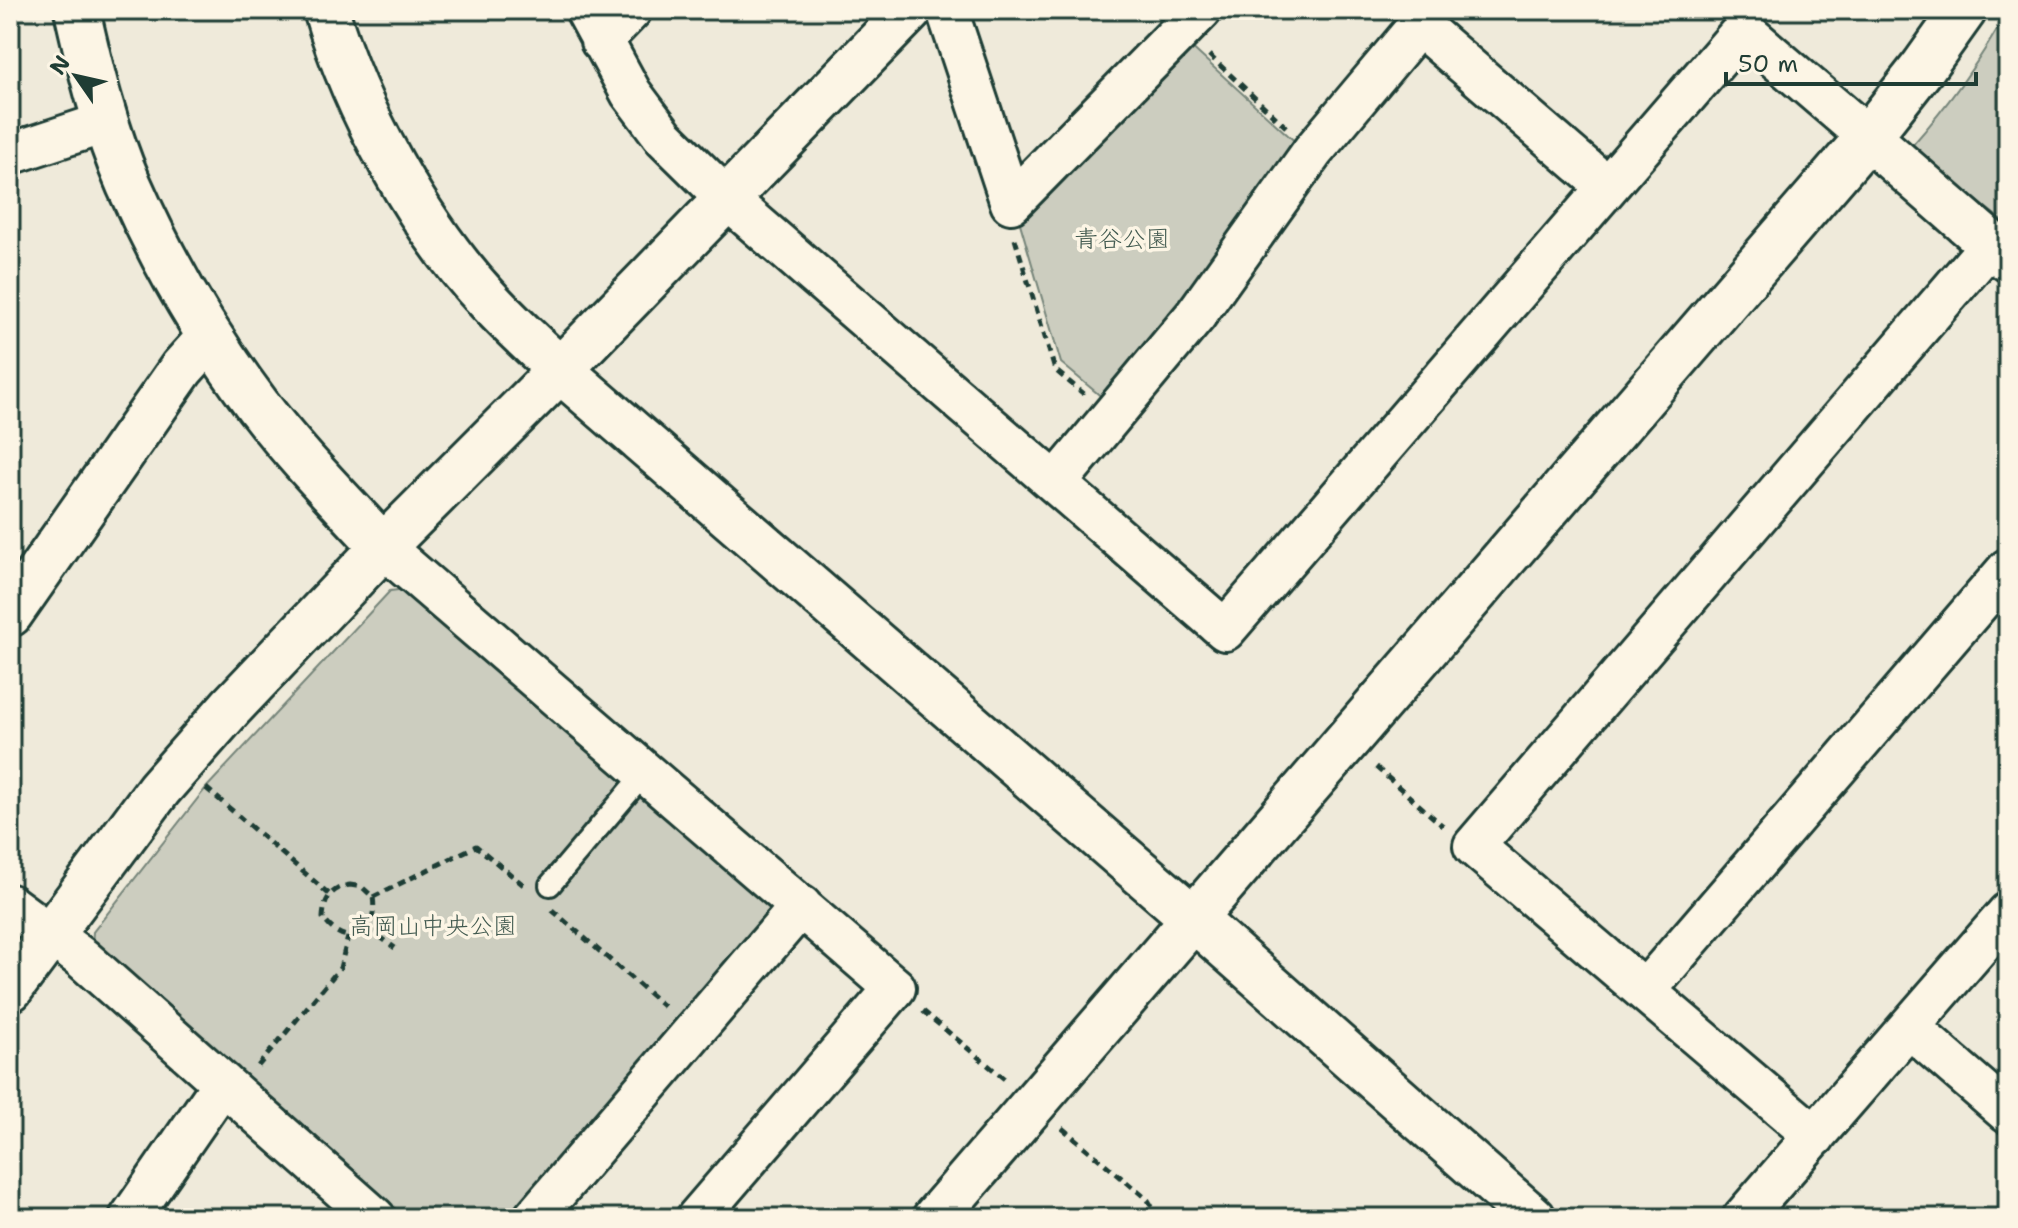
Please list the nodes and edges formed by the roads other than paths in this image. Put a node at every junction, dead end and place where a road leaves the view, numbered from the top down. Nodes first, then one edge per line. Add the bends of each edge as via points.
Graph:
1 (77, 10) edge
2 (326, 10) edge
3 (631, 10) edge
4 (910, 10) edge
5 (947, 10) edge
6 (1964, 10) edge
7 (1429, 18) edge
8 (1191, 20) edge
9 (1753, 20) edge
10 (594, 25) edge
11 (107, 122) junction
12 (1868, 137) junction
13 (10, 154) edge
14 (1607, 187) junction
15 (726, 198) junction
16 (2000, 251) edge
17 (210, 337) junction
18 (560, 370) junction
19 (1056, 483) junction
20 (383, 547) junction
21 (2008, 569) edge
22 (10, 614) edge
23 (645, 773) junction
24 (544, 891) road end
25 (10, 905) edge
26 (801, 906) junction
27 (2008, 913) edge
28 (1194, 919) junction
29 (49, 933) junction
30 (10, 989) edge
31 (1645, 991) junction
32 (1909, 1027) junction
33 (237, 1078) junction
34 (2008, 1113) edge
35 (1815, 1136) junction
36 (130, 1218) edge
37 (375, 1218) edge
38 (534, 1218) edge
39 (697, 1218) edge
40 (935, 1218) edge
41 (1533, 1218) edge
42 (1743, 1218) edge

1 - 11 street
2 - 18 street via 356,92 417,205 489,302
3 - 10 street
4 - 15 street
5 - 8 street via 1011,203
6 - 12 street
7 - 14 street
7 - 19 street via 1313,151 1195,316
9 - 12 street
9 - 14 street
10 - 15 street via 631,93 664,137
11 - 13 street
11 - 17 street via 129,184
12 - 16 street
12 - 28 street
14 - 19 street via 1225,630
15 - 18 street
15 - 19 street
16 - 31 street via 1474,846
17 - 20 street via 258,406
17 - 22 street via 182,368
18 - 20 street
18 - 28 street
20 - 23 street
20 - 29 street via 159,789
21 - 31 street
23 - 24 lane
23 - 26 street
25 - 29 street
26 - 38 street
26 - 39 street via 895,988
27 - 32 street
28 - 40 street
28 - 41 street
29 - 30 street
29 - 33 street
31 - 35 street
32 - 34 street
32 - 35 street
33 - 36 street
33 - 37 street
35 - 42 street

